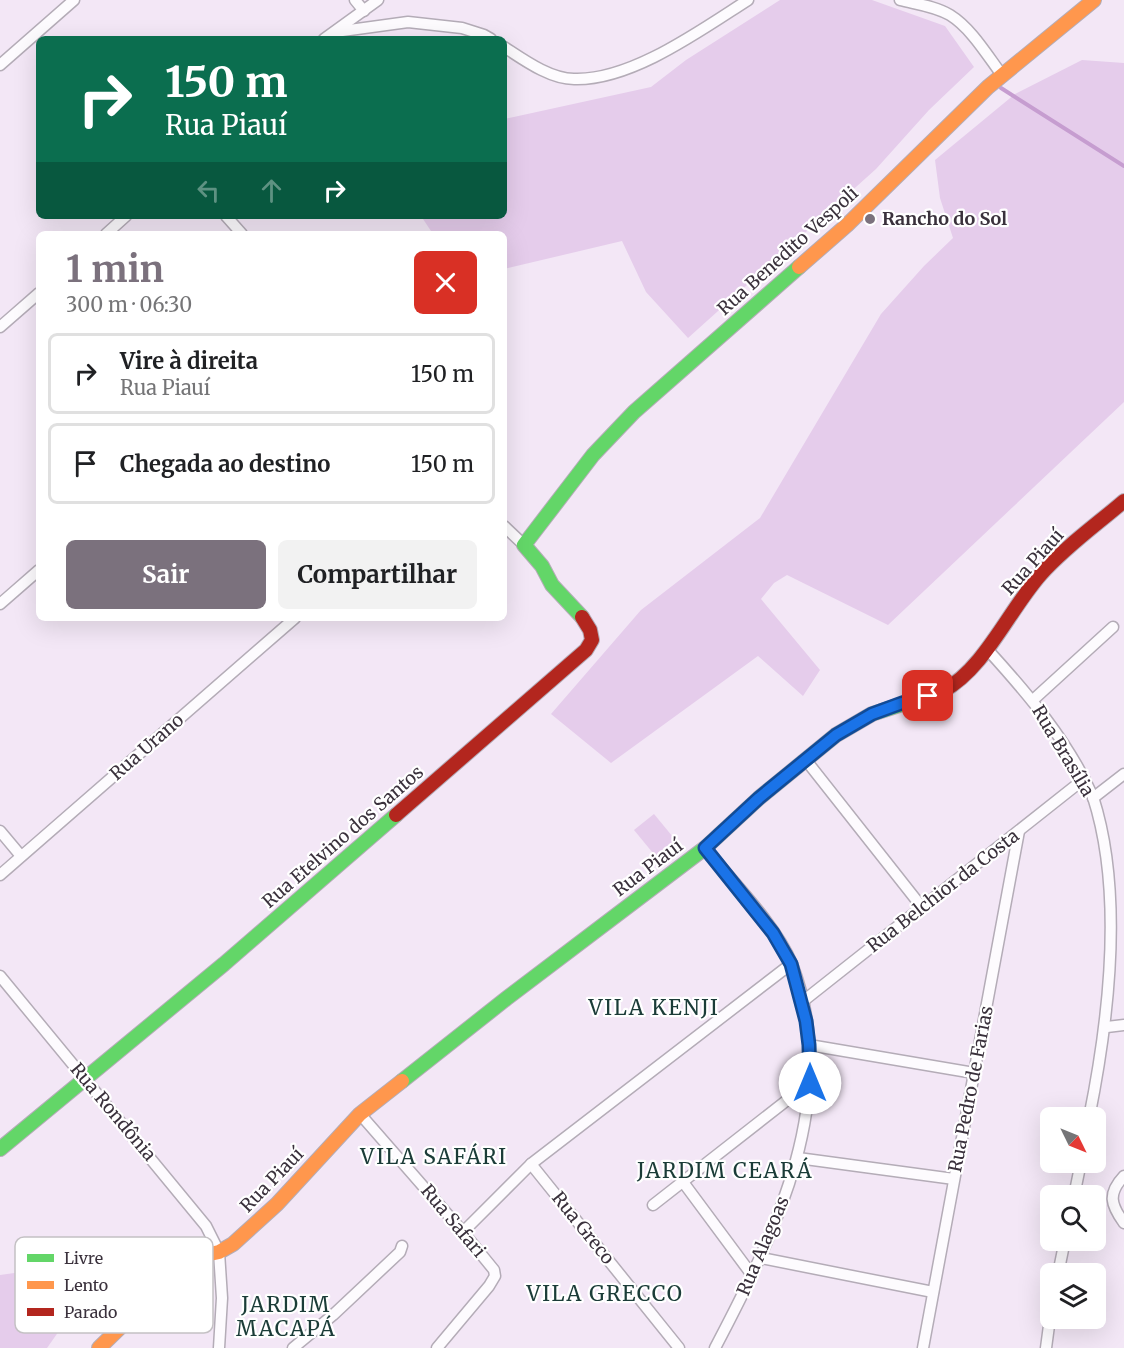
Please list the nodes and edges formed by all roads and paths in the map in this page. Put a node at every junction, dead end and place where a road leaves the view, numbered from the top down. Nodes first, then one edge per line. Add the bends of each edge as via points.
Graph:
1 (74, 0) edge
2 (355, 0) edge
3 (378, 0) edge
4 (748, 0) edge
5 (900, 0) edge
6 (1094, 0) edge
7 (364, 11) junction
8 (335, 32) junction
9 (329, 36) edge
10 (486, 36) edge
11 (507, 49) edge
12 (0, 65) edge
13 (1002, 75) junction
14 (123, 219) edge
15 (229, 219) edge
16 (109, 231) edge
17 (239, 231) edge
18 (36, 296) edge
19 (0, 327) edge
20 (1124, 501) edge
21 (507, 529) edge
22 (524, 545) junction
23 (36, 573) edge
24 (0, 604) edge
25 (292, 621) edge
26 (1113, 627) dead end
27 (987, 649) junction
28 (1033, 700) junction
29 (805, 759) junction
30 (1124, 774) edge
31 (1084, 779) junction
32 (1093, 798) junction
33 (0, 831) edge
34 (1019, 831) junction
35 (705, 848) junction
36 (21, 856) junction
37 (0, 876) edge
38 (921, 906) junction
39 (791, 964) junction
40 (0, 976) edge
41 (802, 1002) junction
42 (1124, 1025) edge
43 (1107, 1027) junction
44 (809, 1045) junction
45 (974, 1073) junction
46 (85, 1079) junction
47 (810, 1083) junction
48 (1091, 1107) edge
49 (360, 1114) junction
50 (0, 1149) edge
51 (798, 1158) junction
52 (531, 1164) junction
53 (1124, 1176) edge
54 (954, 1179) junction
55 (683, 1182) junction
56 (653, 1206) dead end
57 (1124, 1223) edge
58 (463, 1232) junction
59 (212, 1237) edge
60 (213, 1238) edge
61 (402, 1246) dead end
62 (219, 1252) junction
63 (213, 1253) edge
64 (760, 1258) junction
65 (752, 1275) junction
66 (933, 1292) junction
67 (1049, 1329) edge
68 (114, 1333) edge
69 (99, 1348) edge
70 (219, 1348) edge
71 (293, 1348) edge
72 (437, 1348) edge
73 (679, 1348) edge
74 (715, 1348) edge
75 (922, 1348) edge
76 (1046, 1348) edge

1 - 12 street
2 - 7 street
3 - 7 street
4 - 11 street via 664,51 602,76 574,80 554,75
5 - 13 street via 931,7 954,18
6 - 13 street, Rua Benedito Vespoli
7 - 8 street
8 - 9 street
8 - 10 street via 408,22 462,28
13 - 22 street, Rua Benedito Vespoli via 847,225 634,412 593,455
14 - 16 street
15 - 17 street
18 - 19 street
20 - 27 street, Rua Piauí via 1041,574
21 - 22 street, Rua Etelvino dos Santos
22 - 46 street, Rua Etelvino dos Santos via 552,585 585,621 592,639 586,650 224,964
23 - 24 street
25 - 36 street, Rua Urano
26 - 28 street
27 - 28 street, Rua Brasília
27 - 29 street, Rua Piauí via 942,691 872,714
28 - 31 street, Rua Brasília
29 - 35 street, Rua Piauí
29 - 38 street
30 - 32 street
31 - 32 street, Rua Brasília
31 - 34 street, Rua Belchior da Costa
32 - 43 street, Rua Brasília via 1113,878
33 - 36 street
34 - 38 street, Rua Belchior da Costa
34 - 45 street, Rua Pedro de Farias
35 - 39 street, Rua Alagoas via 773,933
35 - 49 street, Rua Piauí
36 - 37 street, Rua Urano
38 - 41 street, Rua Belchior da Costa
39 - 41 street, Rua Alagoas
39 - 52 street
40 - 46 street, Rua Rondônia
41 - 44 street, Rua Alagoas
42 - 43 street
43 - 48 street, Rua Brasília
44 - 45 street
44 - 47 street, Rua Alagoas
45 - 54 street, Rua Pedro de Farias
46 - 50 street, Rua Etelvino dos Santos
46 - 59 street, Rua Rondônia
47 - 51 street, Rua Alagoas
47 - 55 street
49 - 58 street, Rua Safari
49 - 62 street, Rua Piauí via 277,1204
51 - 54 street
51 - 64 street, Rua Alagoas
52 - 58 street
52 - 73 street, Rua Greco
53 - 57 street via 1112,1193 1116,1212
54 - 66 street, Rua Pedro de Farias
55 - 56 street
55 - 65 street
58 - 72 street, Rua Safari via 495,1276
60 - 62 street, Rua Rondônia
61 - 71 street via 333,1315
62 - 63 street, Rua Piauí
62 - 70 street
64 - 65 street, Rua Alagoas
64 - 66 street
65 - 74 street, Rua Alagoas
66 - 75 street, Rua Pedro de Farias
67 - 76 street
68 - 69 street, Rua Piauí

